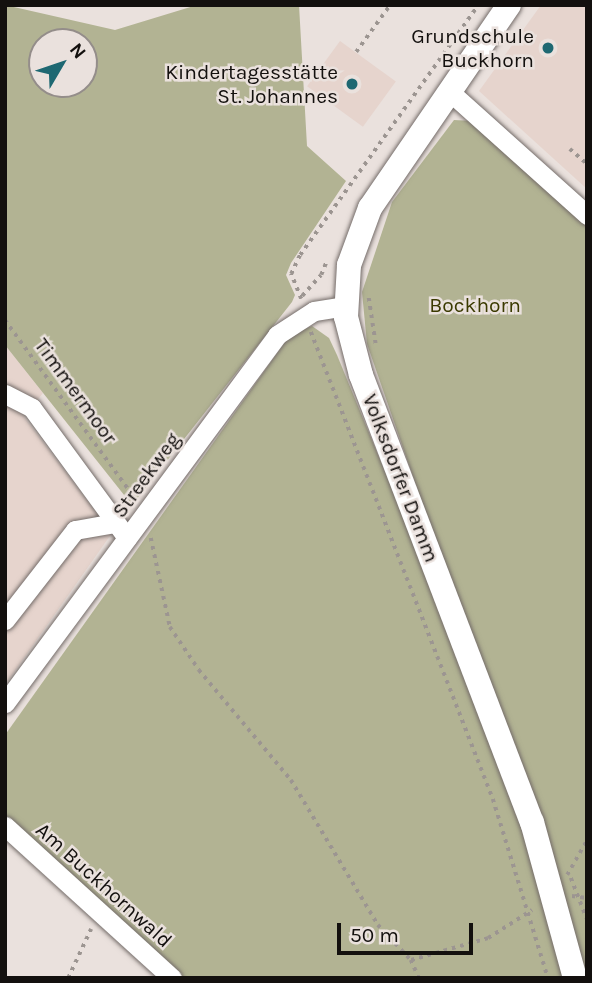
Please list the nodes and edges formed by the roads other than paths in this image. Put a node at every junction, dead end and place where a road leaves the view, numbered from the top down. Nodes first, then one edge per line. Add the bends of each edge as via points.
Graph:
1 (509, 5) edge
2 (449, 91) junction
3 (587, 215) edge
4 (346, 306) junction
5 (5, 394) edge
6 (121, 530) junction
7 (5, 620) edge
8 (5, 669) edge
9 (21, 682) junction
10 (5, 704) edge
11 (5, 826) edge
12 (172, 978) edge
13 (575, 978) edge

1 - 2 main road, Volksdorfer Damm
2 - 3 street
2 - 4 main road, Volksdorfer Damm via 361,225 349,265
4 - 6 street, Streekweg via 314,311 277,335 146,514
4 - 13 main road, Volksdorfer Damm via 361,375 559,887
5 - 6 street via 32,408
6 - 7 street via 75,530
6 - 9 street, Streekweg
8 - 9 street
9 - 10 street, Streekweg
11 - 12 street, Am Buckhornwald

